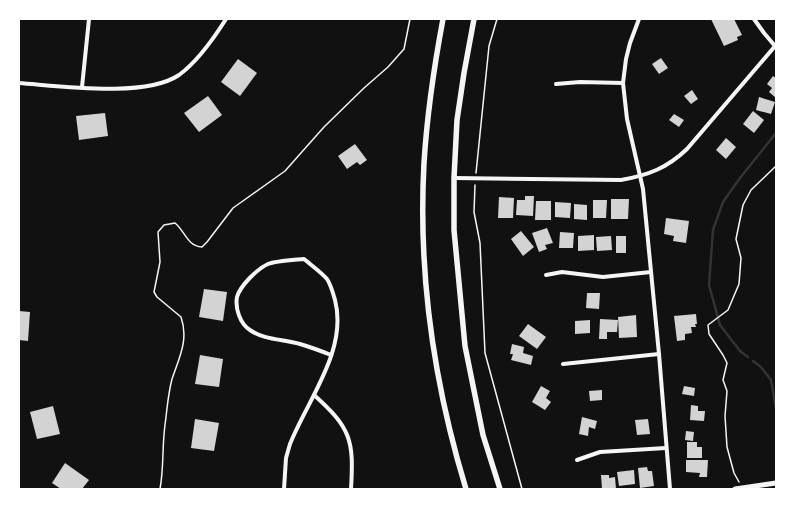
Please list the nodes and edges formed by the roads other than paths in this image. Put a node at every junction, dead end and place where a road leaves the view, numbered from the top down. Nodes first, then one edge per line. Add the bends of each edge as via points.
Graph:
1 (89, 19) edge
2 (226, 19) edge
3 (443, 19) edge
4 (474, 19) edge
5 (639, 19) edge
6 (754, 19) edge
7 (776, 45) edge
8 (19, 83) edge
9 (623, 83) junction
10 (556, 84) dead end
11 (82, 87) junction
12 (640, 176) junction
13 (454, 178) junction
14 (651, 272) junction
15 (546, 275) dead end
16 (659, 354) junction
17 (331, 355) junction
18 (562, 364) dead end
19 (314, 395) junction
20 (666, 448) junction
21 (577, 460) dead end
22 (776, 483) edge
23 (284, 489) edge
24 (351, 489) edge
25 (467, 489) edge
26 (500, 489) edge
27 (670, 489) edge
28 (735, 489) edge

1 - 11 street
2 - 11 street via 214,39 179,75 152,86 136,88
3 - 25 main road via 428,114 424,164 424,247 427,299 436,365 450,431
4 - 13 main road via 457,120
5 - 9 street via 626,59
6 - 7 street
7 - 12 street via 687,149 674,161
8 - 11 street
9 - 10 street
9 - 12 street via 627,119
12 - 13 street via 621,180
12 - 14 street
13 - 26 main road via 454,230 466,346 483,435
14 - 15 street via 603,277 562,272
14 - 16 street
16 - 18 street
16 - 20 street
17 - 17 street via 299,343 261,336 248,330 240,320 237,297 255,273 268,264 304,258 327,280 335,300 338,321
17 - 19 street
19 - 23 street via 290,444 286,458
19 - 24 street via 330,409 348,436 352,457
20 - 21 street via 600,452
20 - 27 street
22 - 28 street

